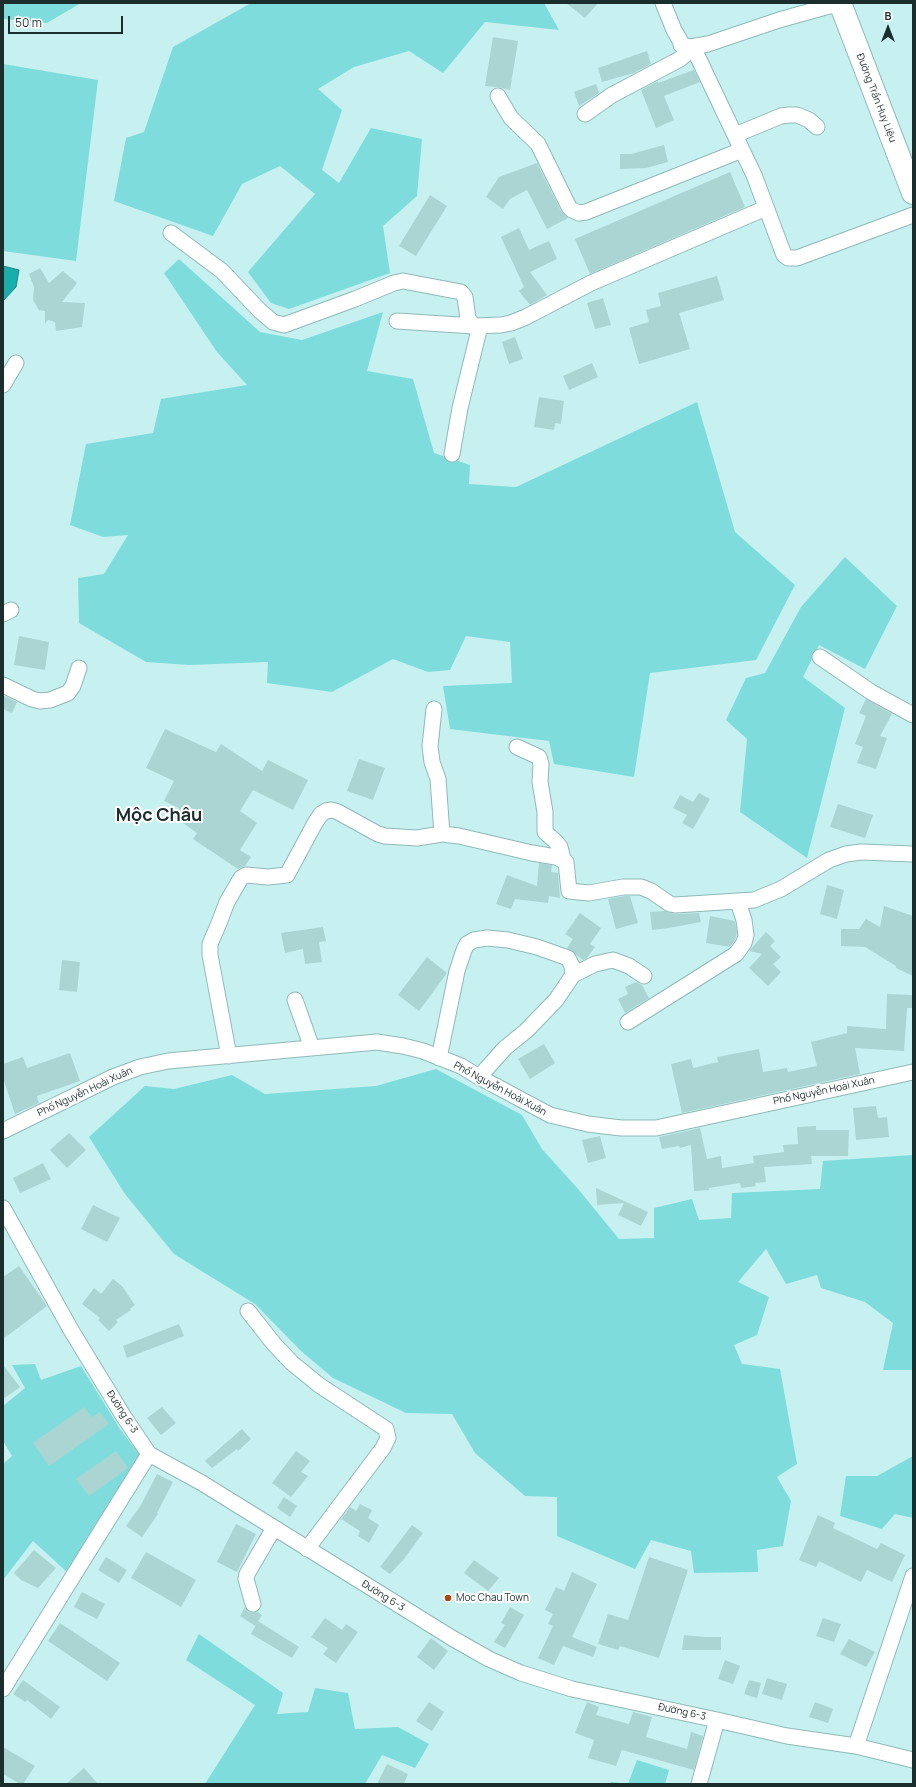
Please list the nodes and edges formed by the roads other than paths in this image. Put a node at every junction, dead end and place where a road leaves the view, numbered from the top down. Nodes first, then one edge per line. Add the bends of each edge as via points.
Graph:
1 (663, 3) edge
2 (840, 3) edge
3 (691, 47) junction
4 (498, 96) dead end
5 (585, 114) dead end
6 (817, 127) dead end
7 (735, 135) junction
8 (742, 150) junction
9 (913, 193) edge
10 (766, 208) junction
11 (913, 215) edge
12 (171, 233) dead end
13 (397, 321) dead end
14 (473, 326) junction
15 (16, 363) dead end
16 (3, 385) edge
17 (452, 454) dead end
18 (820, 657) dead end
19 (79, 668) dead end
20 (3, 685) edge
21 (434, 709) dead end
22 (913, 716) edge
23 (516, 747) dead end
24 (442, 834) junction
25 (913, 854) edge
26 (563, 859) junction
27 (738, 902) junction
28 (573, 975) junction
29 (644, 976) dead end
30 (294, 1000) dead end
31 (628, 1022) dead end
32 (312, 1048) junction
33 (229, 1056) junction
34 (439, 1058) junction
35 (913, 1072) edge
36 (479, 1077) junction
37 (3, 1131) edge
38 (3, 1208) edge
39 (248, 1311) dead end
40 (149, 1454) junction
41 (274, 1528) junction
42 (307, 1548) junction
43 (913, 1576) edge
44 (253, 1604) dead end
45 (3, 1689) edge
46 (717, 1720) junction
47 (856, 1746) junction
48 (913, 1760) edge
49 (699, 1784) edge

1 - 3 street via 681,45
2 - 3 street
2 - 9 highway, Đường Trần Huy Liệu
3 - 5 street via 680,59 630,84
3 - 7 street
4 - 8 street via 511,118 538,144 569,206 579,213
6 - 7 street via 798,115 789,115 780,116
7 - 8 street
8 - 10 street
10 - 11 street via 784,255 788,258 797,258
10 - 14 street via 591,284 511,323
12 - 14 street via 222,271 273,322 284,325 403,281 461,292 465,297 468,319
13 - 14 street
14 - 17 street
15 - 16 street
18 - 22 street via 871,692
19 - 20 street via 68,693 59,698 40,701
21 - 24 street via 430,746 438,779
23 - 26 street via 539,757 545,832 560,847
24 - 26 street via 467,837
24 - 33 street via 417,838 385,836 338,812 326,811 315,823 287,875 246,875 241,878 227,902 210,944
25 - 27 street via 861,852 836,856 780,889 754,900
26 - 27 street via 566,862 570,891 573,893 641,887 674,905
27 - 31 street via 746,934 744,943 736,954
28 - 29 street via 595,964 613,960 629,966
28 - 34 street via 568,958 537,947 487,938 467,944 457,971
28 - 36 street via 556,1000 505,1048
30 - 32 street
32 - 33 street, Phố Nguyễn Hoài Xuân
32 - 34 street, Phố Nguyễn Hoài Xuân via 377,1042 423,1051
33 - 37 street, Phố Nguyễn Hoài Xuân via 168,1061 140,1067 113,1077
34 - 36 street, Phố Nguyễn Hoài Xuân via 461,1066
35 - 36 street, Phố Nguyễn Hoài Xuân via 656,1128 621,1128 588,1124 550,1115
38 - 40 street, Đường 6-3 via 71,1330
39 - 42 street via 292,1363 319,1385 386,1429 388,1438 383,1448
40 - 41 street, Đường 6-3 via 202,1483
40 - 45 street
41 - 42 street, Đường 6-3
41 - 44 street via 247,1574
42 - 46 street, Đường 6-3 via 489,1660 572,1689
43 - 47 street
46 - 47 street, Đường 6-3 via 787,1736
46 - 49 street
47 - 48 street, Đường 6-3

